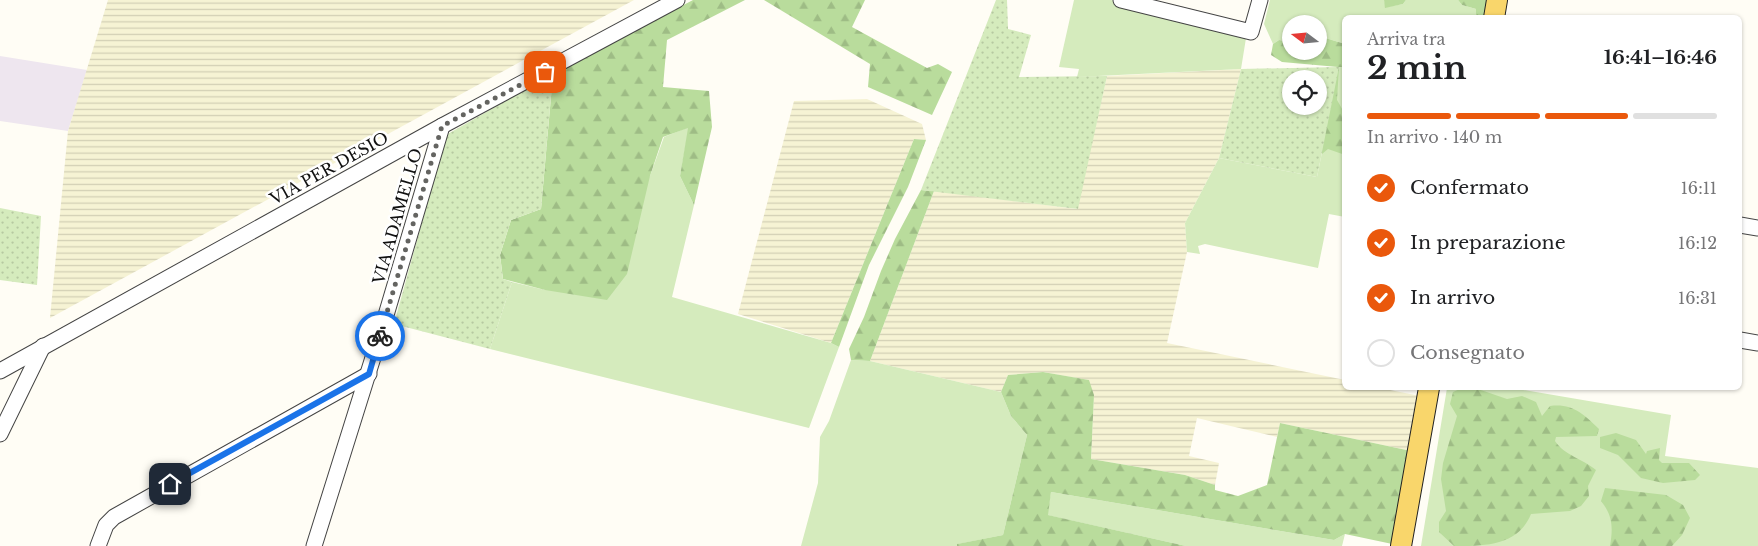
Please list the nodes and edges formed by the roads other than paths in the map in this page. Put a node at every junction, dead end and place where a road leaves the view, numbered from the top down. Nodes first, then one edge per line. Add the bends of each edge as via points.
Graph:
1 (677, 0) edge
2 (1121, 0) edge
3 (1260, 0) edge
4 (1497, 0) edge
5 (1494, 15) edge
6 (442, 126) junction
7 (1742, 225) edge
8 (1758, 228) edge
9 (1742, 340) edge
10 (1758, 343) edge
11 (43, 346) junction
12 (0, 371) edge
13 (369, 374) junction
14 (1429, 390) edge
15 (0, 434) edge
16 (98, 546) edge
17 (314, 546) edge
18 (1401, 546) edge

1 - 6 street, VIA PER DESIO
2 - 3 street via 1251,32
4 - 5 main road
6 - 11 street, VIA PER DESIO
6 - 13 street, VIA ADAMELLO
7 - 8 street
9 - 10 street
11 - 12 street, VIA PER DESIO
11 - 15 street
13 - 16 street via 114,516 106,525
13 - 17 street, VIA ADAMELLO
14 - 18 main road

